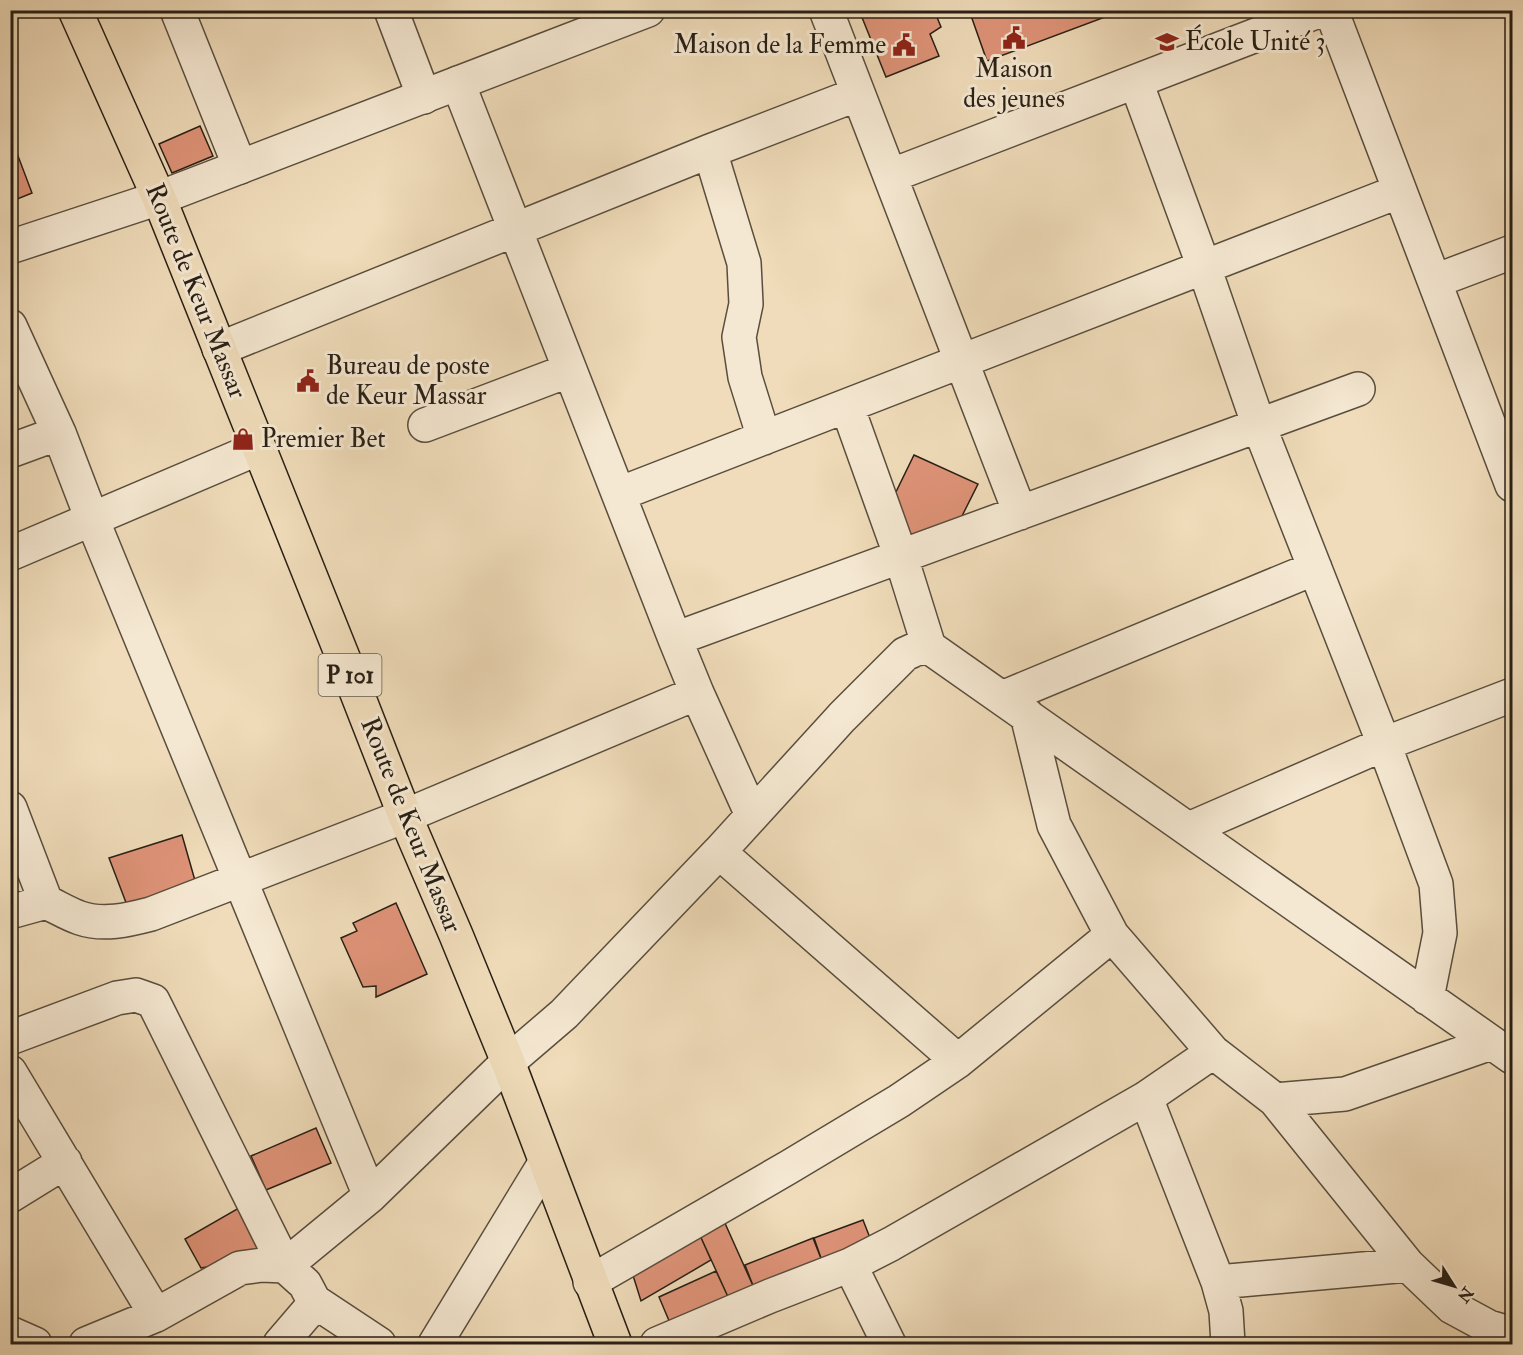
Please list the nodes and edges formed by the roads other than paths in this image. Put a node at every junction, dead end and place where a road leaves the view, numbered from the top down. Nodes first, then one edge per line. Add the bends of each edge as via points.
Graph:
1 (75, 10) edge
2 (177, 10) edge
3 (391, 10) edge
4 (648, 10) edge
5 (826, 10) edge
6 (1322, 10) edge
7 (1330, 10) edge
8 (1136, 82) junction
9 (458, 83) junction
10 (858, 94) junction
11 (424, 96) junction
12 (710, 151) junction
13 (240, 167) junction
14 (890, 176) junction
15 (1400, 191) junction
16 (159, 198) junction
17 (515, 230) junction
18 (10, 247) edge
19 (1512, 252) edge
20 (1204, 267) junction
21 (1434, 281) junction
22 (10, 326) edge
23 (219, 349) junction
24 (962, 361) junction
25 (570, 370) junction
26 (1358, 389) dead end
27 (847, 406) junction
28 (425, 425) dead end
29 (1259, 426) junction
30 (59, 433) junction
31 (764, 438) junction
32 (259, 448) junction
33 (10, 451) edge
34 (1509, 468) edge
35 (619, 494) junction
36 (1020, 513) junction
37 (92, 519) junction
38 (10, 554) edge
39 (901, 557) junction
40 (1315, 568) junction
41 (675, 639) junction
42 (929, 647) junction
43 (697, 693) junction
44 (1512, 695) edge
45 (1014, 706) junction
46 (1384, 744) junction
47 (10, 808) edge
48 (752, 815) junction
49 (405, 816) junction
50 (1189, 829) junction
51 (719, 852) junction
52 (240, 879) junction
53 (46, 902) junction
54 (10, 912) edge
55 (1112, 935) junction
56 (1427, 998) junction
57 (10, 1038) edge
58 (1502, 1050) edge
59 (1213, 1052) junction
60 (958, 1061) junction
61 (508, 1062) junction
62 (10, 1072) edge
63 (1146, 1098) junction
64 (1275, 1100) junction
65 (65, 1162) junction
66 (545, 1162) junction
67 (10, 1196) edge
68 (370, 1196) junction
69 (850, 1265) junction
70 (1408, 1265) junction
71 (285, 1266) junction
72 (590, 1282) junction
73 (1218, 1282) junction
74 (314, 1301) junction
75 (156, 1315) junction
76 (10, 1333) edge
77 (1512, 1334) edge
78 (34, 1344) edge
79 (86, 1344) edge
80 (280, 1344) edge
81 (379, 1344) edge
82 (435, 1344) edge
83 (615, 1344) edge
84 (657, 1344) edge
85 (889, 1344) edge
86 (1228, 1344) edge

1 - 16 main road, Route de Keur Massar / P 101
2 - 13 street
3 - 11 street
4 - 9 street
5 - 10 street
6 - 8 street
7 - 15 street
8 - 14 street
8 - 20 street
9 - 11 street
9 - 17 street
10 - 12 street
10 - 14 street
11 - 13 street
12 - 17 street
12 - 31 street via 744,263 746,304 739,338 745,377
13 - 16 street
14 - 24 street
15 - 20 street
15 - 21 street
16 - 18 street
16 - 23 main road, Route de Keur Massar / P 101
17 - 23 street
17 - 25 street
19 - 21 street
20 - 24 street
20 - 29 street
21 - 34 street
22 - 30 street
23 - 32 main road, Route de Keur Massar / P 101
24 - 27 street
24 - 36 street
25 - 28 street
25 - 35 street
26 - 29 street
27 - 31 street
27 - 39 street
29 - 36 street
29 - 40 street
30 - 33 street
30 - 37 street
31 - 35 street
32 - 37 street
32 - 49 main road, Route de Keur Massar / P 101
35 - 41 street
36 - 39 street
37 - 38 street
37 - 52 street
39 - 41 street
39 - 42 street
40 - 45 street
40 - 46 street
41 - 43 street
42 - 45 street
42 - 48 street via 916,649 897,662
43 - 48 street
43 - 49 street
44 - 46 street
45 - 50 street
45 - 55 street via 1054,825
46 - 50 street
46 - 56 street via 1436,884 1440,933
47 - 53 street
48 - 51 street
49 - 52 street
49 - 61 main road, Route de Keur Massar / P 101
50 - 56 street
51 - 60 street
51 - 61 street via 564,1014
52 - 53 street via 127,921 81,919
52 - 68 street
53 - 54 street
55 - 59 street
55 - 60 street
56 - 58 street
57 - 71 street via 117,998 136,995 153,1000
58 - 64 street via 1345,1094
59 - 63 street
59 - 64 street
60 - 72 street via 899,1101
61 - 66 main road, Route de Keur Massar / P 101
61 - 68 street
62 - 65 street
63 - 69 street
63 - 73 street
64 - 70 street
65 - 67 street
65 - 75 street
66 - 72 main road, Route de Keur Massar / P 101
66 - 82 street
68 - 71 street
69 - 84 street
69 - 85 street
70 - 73 street
70 - 77 street via 1452,1308
71 - 74 street via 305,1284
71 - 75 street via 240,1268
72 - 83 main road, Route de Keur Massar / P 101
73 - 86 street via 1226,1311
74 - 80 street
74 - 81 street
75 - 79 street
76 - 78 street

